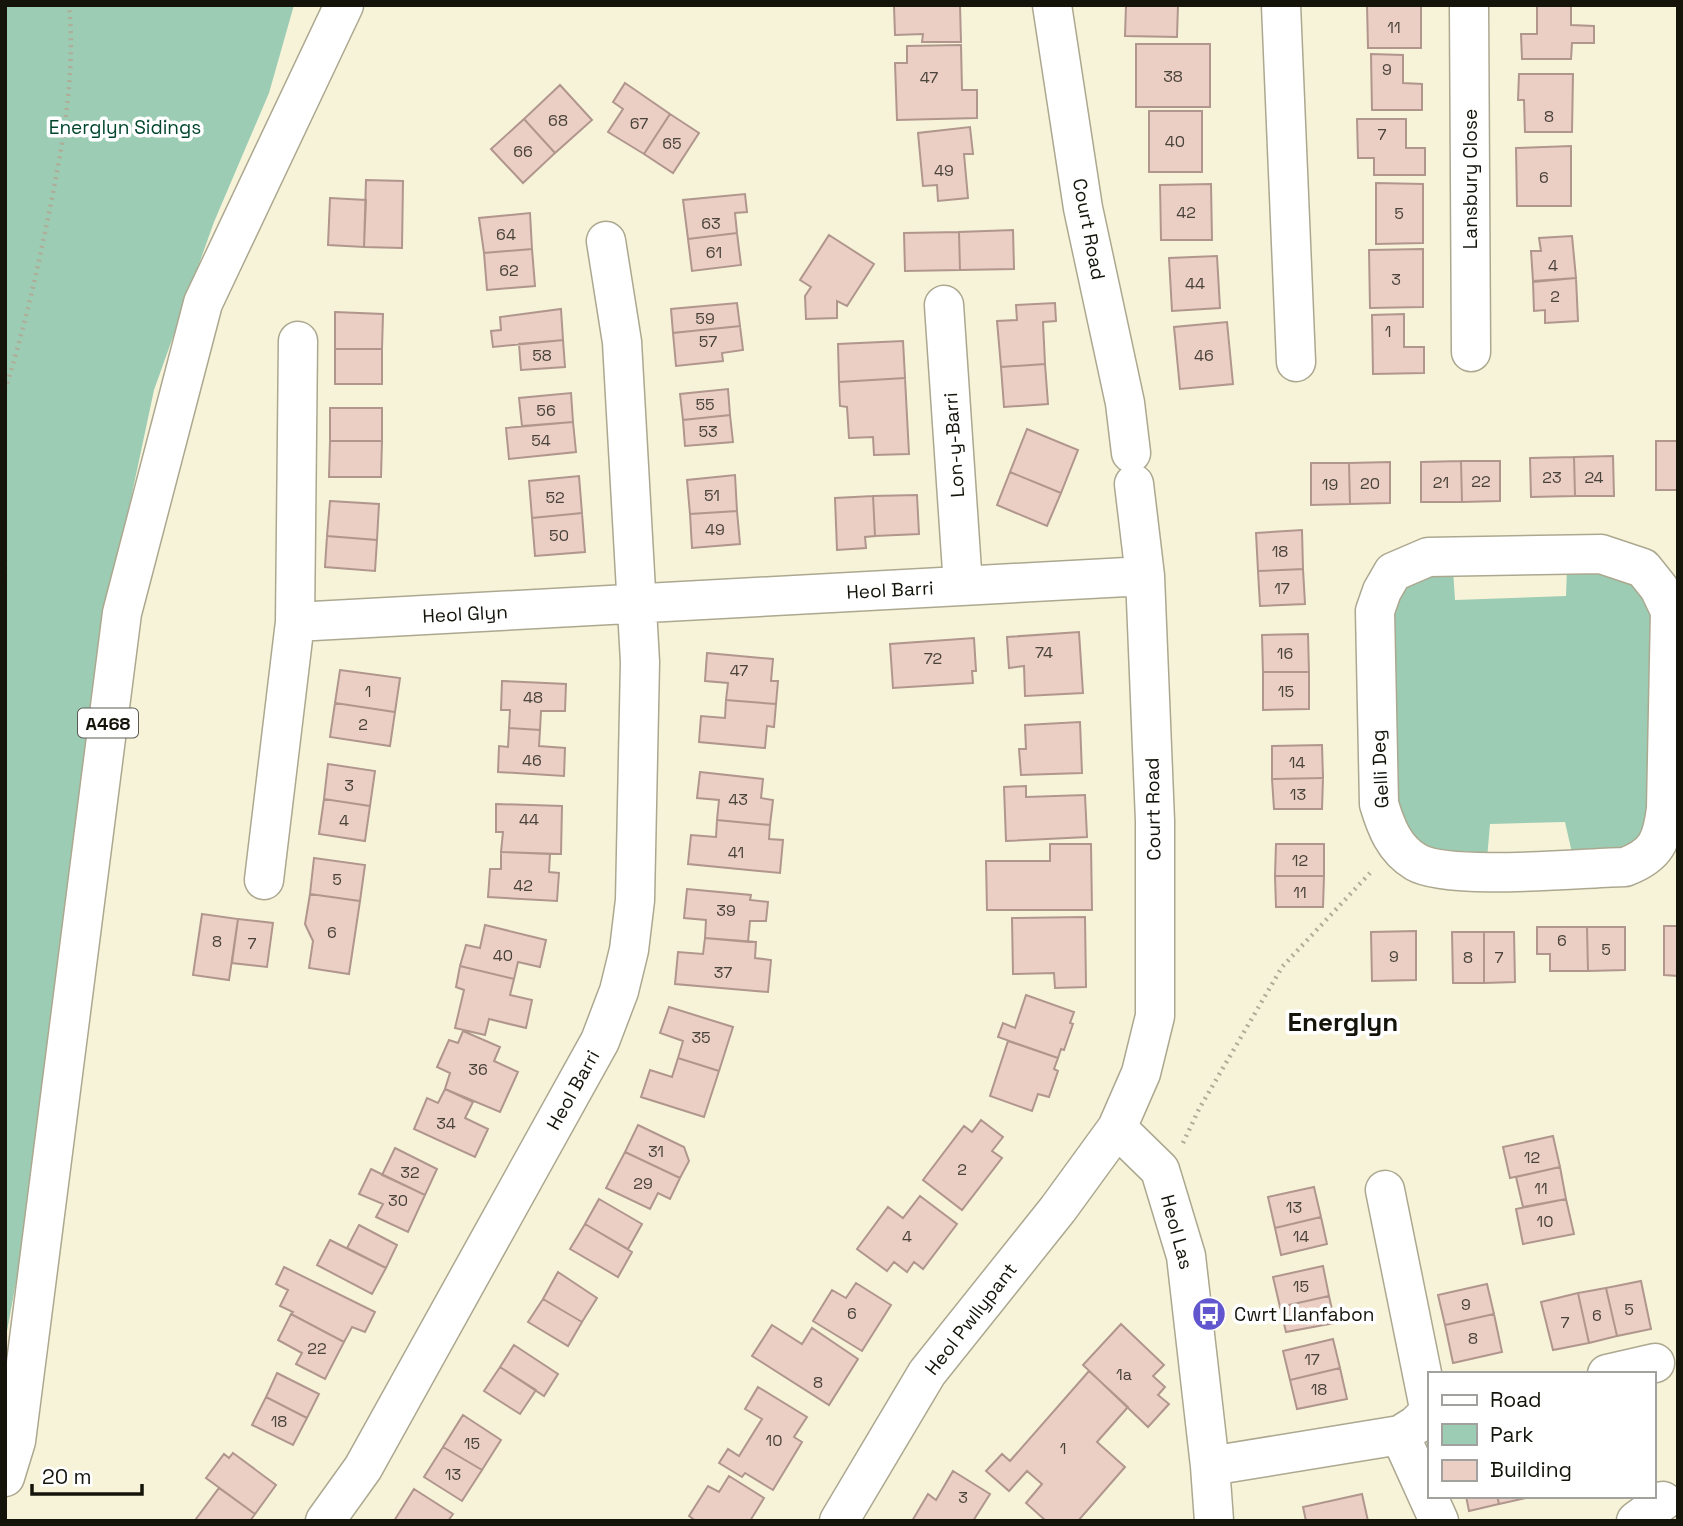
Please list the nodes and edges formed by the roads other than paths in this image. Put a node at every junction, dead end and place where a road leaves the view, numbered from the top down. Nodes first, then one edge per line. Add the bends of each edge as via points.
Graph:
1 (344, 5) edge
2 (1052, 5) edge
3 (1281, 5) edge
4 (1469, 5) edge
5 (607, 241) dead end
6 (944, 305) dead end
7 (298, 341) dead end
8 (1471, 352) dead end
9 (1296, 362) dead end
10 (1145, 576) junction
11 (963, 586) junction
12 (636, 605) junction
13 (295, 622) junction
14 (1674, 708) edge
15 (264, 880) dead end
16 (1117, 1128) junction
17 (1385, 1190) dead end
18 (1655, 1363) dead end
19 (1616, 1372) edge
20 (1428, 1405) edge
21 (1428, 1411) edge
22 (1400, 1435) junction
23 (1210, 1466) junction
24 (5, 1477) edge
25 (325, 1521) edge
26 (839, 1521) edge
27 (1214, 1521) edge
28 (1439, 1521) edge

1 - 24 street, A468 via 203,303 122,613 16,1441
2 - 10 street, Court Road via 1083,208 1125,403
3 - 9 street
4 - 8 street, Lansbury Close
5 - 12 street, Heol Barri via 622,342
6 - 11 street, Lon-y-Barri
7 - 13 street
10 - 11 street, Heol Barri
10 - 16 street, Court Road via 1155,821 1155,1016 1141,1073
11 - 12 street, Heol Barri
12 - 13 street, Heol Glyn
12 - 25 street, Heol Barri via 640,662 635,900 619,990 600,1041 431,1348 363,1468
13 - 15 street
14 - 14 street, Gelli Deg via 1670,611 1660,588 1643,568 1601,554 1428,557 1393,572 1382,590 1375,611 1379,804 1387,831 1414,861 1425,866 1454,871 1625,867 1643,861 1656,848 1664,828
16 - 23 street, Heol Las via 1160,1170 1186,1256
16 - 26 street, Heol Pwllypant via 927,1373
17 - 20 street
18 - 19 street
21 - 22 street
22 - 23 street
22 - 28 street
23 - 27 street, Heol Las

